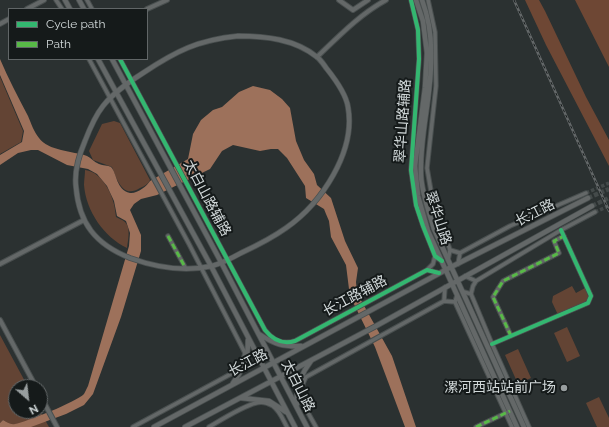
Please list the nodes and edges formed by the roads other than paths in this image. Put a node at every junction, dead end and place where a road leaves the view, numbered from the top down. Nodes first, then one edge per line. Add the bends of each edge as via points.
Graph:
1 (44, 0) edge
2 (167, 0) edge
3 (339, 0) edge
4 (368, 0) edge
5 (386, 0) edge
6 (411, 0) edge
7 (416, 0) edge
8 (422, 0) edge
9 (428, 0) edge
10 (29, 8) edge
11 (148, 8) edge
12 (317, 57) junction
13 (90, 60) edge
14 (99, 60) edge
15 (113, 60) edge
16 (121, 60) edge
17 (132, 80) junction
18 (127, 84) junction
19 (117, 92) junction
20 (110, 98) junction
21 (587, 196) joint
22 (592, 206) tunnel mouth
23 (595, 212) tunnel mouth
24 (84, 220) junction
25 (561, 230) junction
26 (168, 236) dead end
27 (564, 236) junction
28 (450, 250) junction
29 (460, 253) junction
30 (436, 256) junction
31 (227, 260) junction
32 (448, 260) junction
33 (442, 261) junction
34 (221, 262) junction
35 (0, 264) edge
36 (458, 264) junction
37 (211, 266) junction
38 (201, 267) junction
39 (451, 267) junction
40 (185, 268) junction
41 (427, 270) junction
42 (446, 270) junction
43 (439, 273) junction
44 (465, 276) junction
45 (458, 280) junction
46 (476, 281) junction
47 (452, 283) junction
48 (446, 287) junction
49 (464, 292) junction
50 (471, 294) junction
51 (457, 295) junction
52 (444, 301) junction
53 (455, 302) junction
54 (0, 320) edge
55 (258, 334) junction
56 (511, 336) junction
57 (248, 338) junction
58 (280, 342) joint
59 (492, 344) junction
60 (305, 345) junction
61 (312, 360) junction
62 (273, 362) junction
63 (264, 368) junction
64 (281, 377) junction
65 (32, 379) edge
66 (271, 381) junction
67 (233, 384) junction
68 (240, 398) junction
69 (297, 408) junction
70 (48, 410) edge
71 (508, 412) junction
72 (288, 413) junction
73 (56, 426) edge
74 (133, 427) edge
75 (154, 427) edge
76 (185, 427) edge
77 (208, 427) edge
78 (287, 427) edge
79 (295, 427) edge
80 (307, 427) edge
81 (316, 427) edge
82 (476, 427) edge
83 (512, 427) edge
84 (517, 427) edge
85 (524, 427) edge
86 (529, 427) edge

1 - 10 street
2 - 11 street
3 - 4 street via 353,10
5 - 12 street via 350,26
6 - 30 street, 翠华山路辅路 via 418,30 419,59 410,170 416,205
7 - 33 main road, 翠华山路 via 423,21 427,53 415,166 418,196 428,231
8 - 32 main road, 翠华山路 via 428,17 432,51 421,177 434,229
9 - 28 street, 翠华山路辅路 via 435,32 436,86 427,168 432,197
12 - 17 main road via 298,45 278,39 257,36 218,38 192,45 167,57
12 - 31 main road via 336,80 348,106 349,133 342,160 311,205 286,228
13 - 20 street
14 - 19 main road, 太白山路
15 - 18 main road, 太白山路
16 - 17 street, 太白山路辅路
17 - 18 main road
17 - 31 street, 太白山路辅路
18 - 19 main road
18 - 34 main road, 太白山路
19 - 20 main road
19 - 37 main road, 太白山路
20 - 24 main road via 93,121 80,152 75,184
20 - 38 street
21 - 29 street via 510,226
21 - 36 main road, 长江路
22 - 44 main road, 长江路
23 - 25 street
24 - 35 street
24 - 40 main road via 98,238 123,255 163,267
25 - 27 street
25 - 46 street
26 - 40 street
27 - 56 street via 554,242 559,253 503,281 493,297
27 - 56 street via 591,296 588,303
28 - 29 street
28 - 32 street
29 - 36 street
30 - 33 street, 翠华山路辅路
30 - 41 street
31 - 34 main road
31 - 58 street, 太白山路辅路 via 265,330 271,338
32 - 39 main road, 翠华山路
33 - 42 main road, 翠华山路
34 - 37 main road
34 - 55 main road, 太白山路
36 - 39 main road, 长江路
37 - 38 main road
37 - 57 main road, 太白山路
38 - 40 main road
38 - 74 street via 242,346 245,353 243,361 240,368 234,372
39 - 42 main road, 长江路
39 - 45 main road, 翠华山路
41 - 43 street
41 - 58 street, 长江路辅路 via 295,341
42 - 43 main road, 长江路
42 - 47 main road, 翠华山路
43 - 60 main road, 长江路
44 - 45 main road, 长江路
44 - 46 street
45 - 47 main road, 长江路
45 - 49 main road, 翠华山路
46 - 50 street
47 - 48 main road, 长江路
47 - 51 main road, 翠华山路
48 - 52 street
48 - 61 main road, 长江路
49 - 50 street
49 - 85 main road, 翠华山路
50 - 59 street
51 - 53 street
51 - 71 main road, 翠华山路
52 - 53 street
52 - 81 street via 306,376 302,384 302,400
53 - 71 street
54 - 65 street
55 - 60 main road via 281,346
55 - 62 main road, 太白山路
56 - 59 street
57 - 63 main road, 太白山路
57 - 67 main road via 245,365
59 - 86 street
60 - 62 main road, 长江路
61 - 64 main road, 长江路
61 - 69 main road via 304,370 298,385
62 - 63 main road, 长江路
62 - 64 main road, 太白山路
63 - 66 main road, 太白山路
63 - 67 main road, 长江路
64 - 66 main road, 长江路
64 - 69 main road, 太白山路
66 - 68 main road, 长江路
66 - 72 main road, 太白山路
67 - 75 main road, 长江路
68 - 72 main road via 269,401
68 - 76 main road, 长江路
69 - 80 main road, 太白山路
70 - 73 street
71 - 82 street
71 - 83 street
71 - 84 main road, 翠华山路
72 - 79 main road, 太白山路
77 - 78 street via 256,402 266,402 274,407

